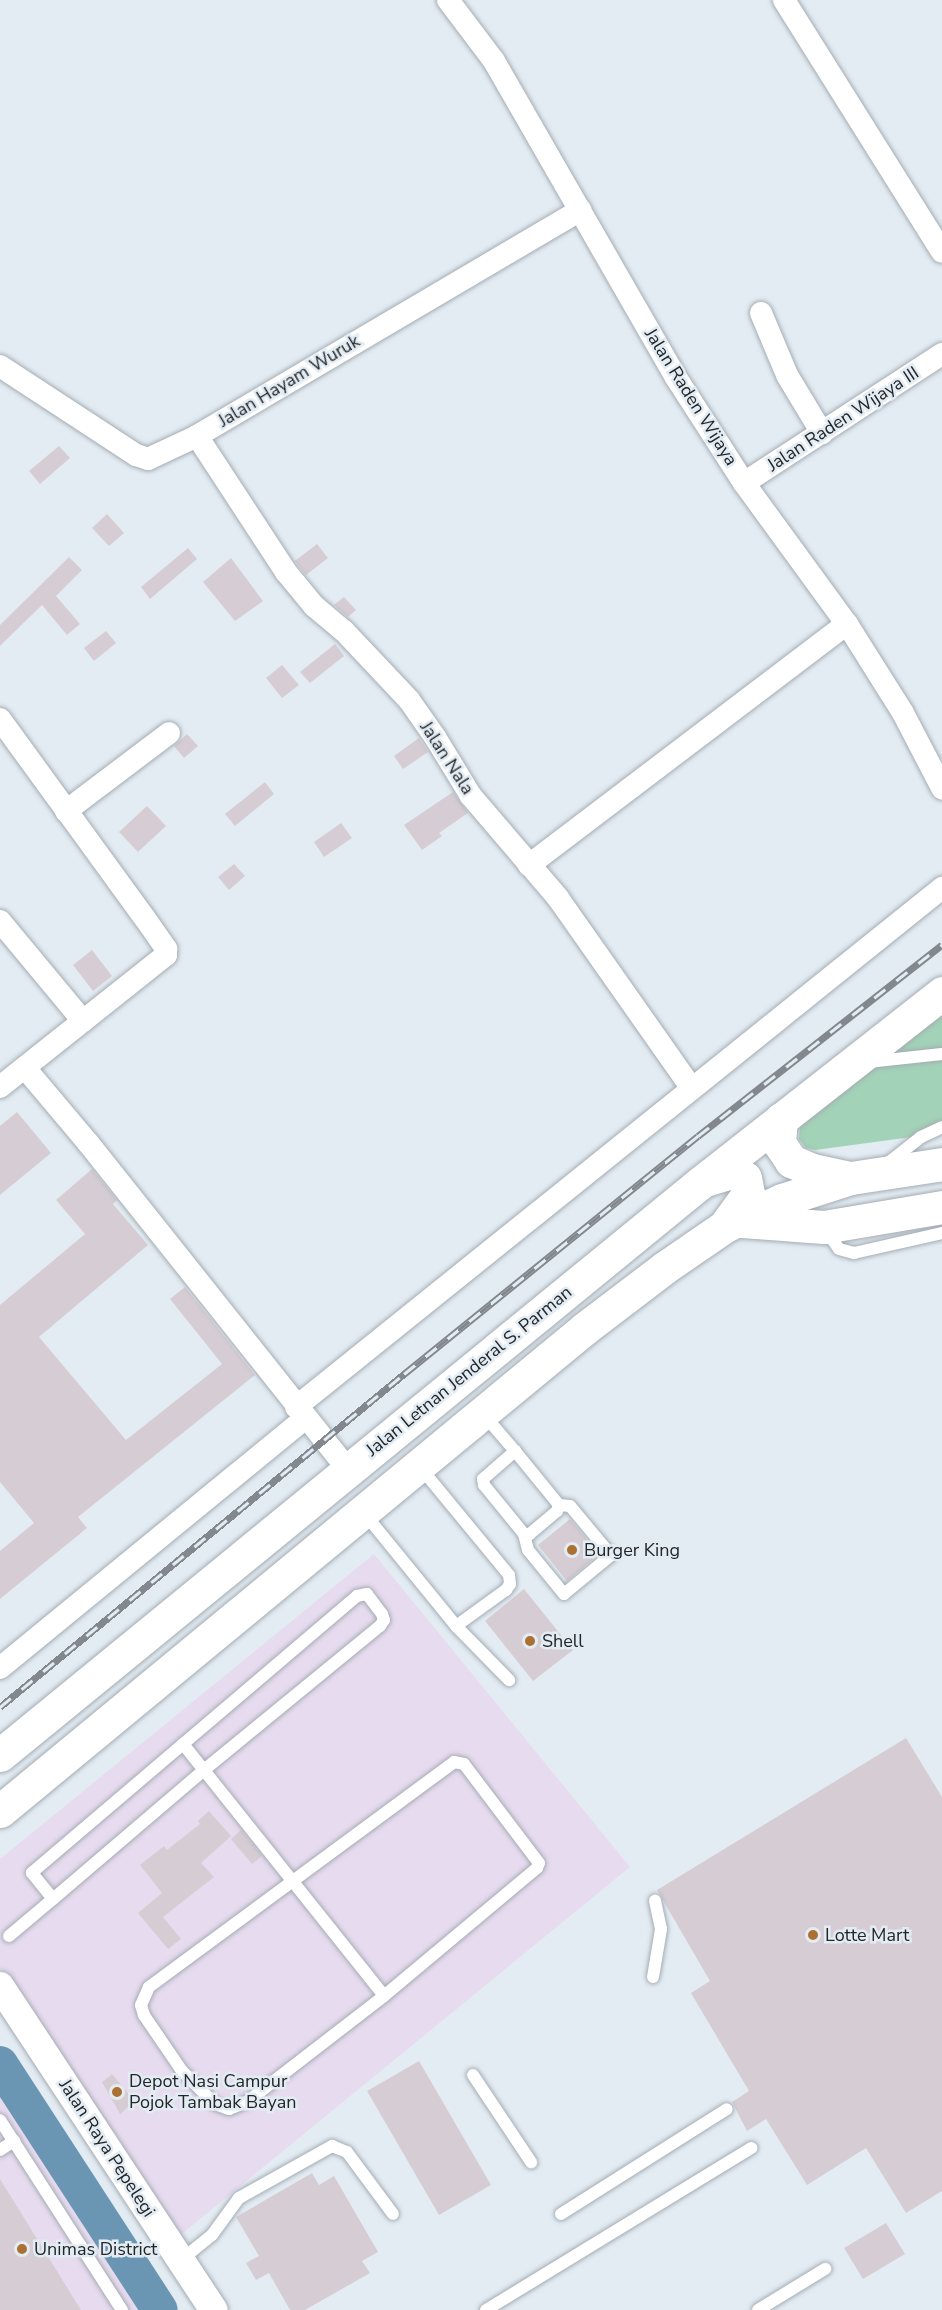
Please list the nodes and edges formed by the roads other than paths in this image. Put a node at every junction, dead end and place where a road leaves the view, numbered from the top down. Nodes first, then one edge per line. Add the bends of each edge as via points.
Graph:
1 (448, 0) edge
2 (784, 0) edge
3 (580, 210) junction
4 (942, 252) edge
5 (761, 313) dead end
6 (942, 354) edge
7 (0, 366) edge
8 (822, 433) junction
9 (197, 436) junction
10 (744, 483) junction
11 (847, 624) junction
12 (0, 720) edge
13 (169, 733) dead end
14 (942, 788) edge
15 (66, 811) junction
16 (529, 865) junction
17 (942, 888) edge
18 (0, 921) edge
19 (942, 993) edge
20 (83, 1021) junction
21 (942, 1054) edge
22 (849, 1064) junction
23 (25, 1068) junction
24 (0, 1087) edge
25 (692, 1087) junction
26 (781, 1119) junction
27 (942, 1127) edge
28 (942, 1164) edge
29 (861, 1176) junction
30 (700, 1183) junction
31 (942, 1207) edge
32 (731, 1224) junction
33 (824, 1227) junction
34 (942, 1233) edge
35 (301, 1412) junction
36 (483, 1413) junction
37 (515, 1451) junction
38 (419, 1466) junction
39 (348, 1470) junction
40 (559, 1505) junction
41 (363, 1512) junction
42 (525, 1534) junction
43 (456, 1626) junction
44 (0, 1668) edge
45 (509, 1680) dead end
46 (183, 1744) junction
47 (0, 1755) edge
48 (204, 1770) junction
49 (0, 1811) edge
50 (294, 1880) junction
51 (53, 1899) junction
52 (655, 1901) dead end
53 (9, 1936) dead end
54 (654, 1977) dead end
55 (0, 1986) edge
56 (384, 1996) junction
57 (473, 2075) dead end
58 (727, 2109) dead end
59 (0, 2120) edge
60 (14, 2141) junction
61 (751, 2148) dead end
62 (0, 2150) edge
63 (531, 2162) dead end
64 (393, 2214) dead end
65 (561, 2214) dead end
66 (181, 2260) junction
67 (825, 2269) dead end
68 (122, 2310) edge
69 (214, 2310) edge
70 (486, 2310) edge
71 (758, 2310) edge

1 - 3 street, Jalan Raden Wijaya via 494,61
2 - 4 street
3 - 9 street, Jalan Hayam Wuruk
3 - 10 street, Jalan Raden Wijaya via 675,376
5 - 8 street via 787,375
6 - 8 street, Jalan Raden Wijaya III
7 - 9 street, Jalan Hayam Wuruk via 141,458 148,459
8 - 10 street, Jalan Raden Wijaya III
9 - 16 street, Jalan Nala via 285,572 409,700 471,796
10 - 11 street, Jalan Raden Wijaya
11 - 14 street, Jalan Raden Wijaya via 903,713
11 - 16 street
12 - 15 street
13 - 15 street
15 - 20 street via 166,949 164,958
16 - 25 street, Jalan Nala via 558,898
17 - 25 street
18 - 20 street
19 - 22 highway, Jalan Letnan Jenderal S. Parman
20 - 23 street
21 - 22 lane
22 - 26 highway, Jalan Letnan Jenderal S. Parman
23 - 24 street
23 - 35 street via 94,1149
25 - 35 street
26 - 29 highway via 778,1143 791,1161 812,1170
26 - 30 highway, Jalan Letnan Jenderal S. Parman
27 - 29 lane
28 - 29 highway
29 - 32 highway via 782,1200
30 - 32 highway via 722,1172 745,1178 748,1194
30 - 39 highway, Jalan Letnan Jenderal S. Parman
31 - 33 highway
32 - 33 highway
32 - 36 highway via 584,1329
33 - 34 lane via 838,1249 854,1253
35 - 39 street
35 - 44 street
36 - 37 lane
36 - 38 highway
37 - 40 lane
37 - 42 lane via 483,1479
38 - 41 highway
38 - 43 lane via 509,1575 506,1590
39 - 47 highway, Jalan Letnan Jenderal S. Parman
40 - 42 lane via 557,1511
40 - 42 lane via 570,1506 611,1555 564,1594 528,1550
41 - 43 lane
41 - 49 highway
43 - 45 lane
46 - 48 lane
46 - 48 lane via 357,1596 367,1594 382,1614 380,1626
46 - 51 lane via 32,1874
48 - 50 lane
48 - 51 lane
50 - 56 lane
50 - 56 lane via 142,1996 144,2015 182,2071 215,2104 237,2108
50 - 56 lane via 454,1762 464,1764 539,1863
51 - 53 lane
52 - 54 lane via 661,1929
55 - 66 street, Jalan Raya Pepelegi
57 - 63 lane
58 - 65 lane
59 - 60 lane
60 - 62 lane
60 - 68 lane
61 - 70 lane
64 - 66 lane via 346,2152 332,2146 239,2198 212,2235
66 - 69 street, Jalan Raya Pepelegi
67 - 71 lane

